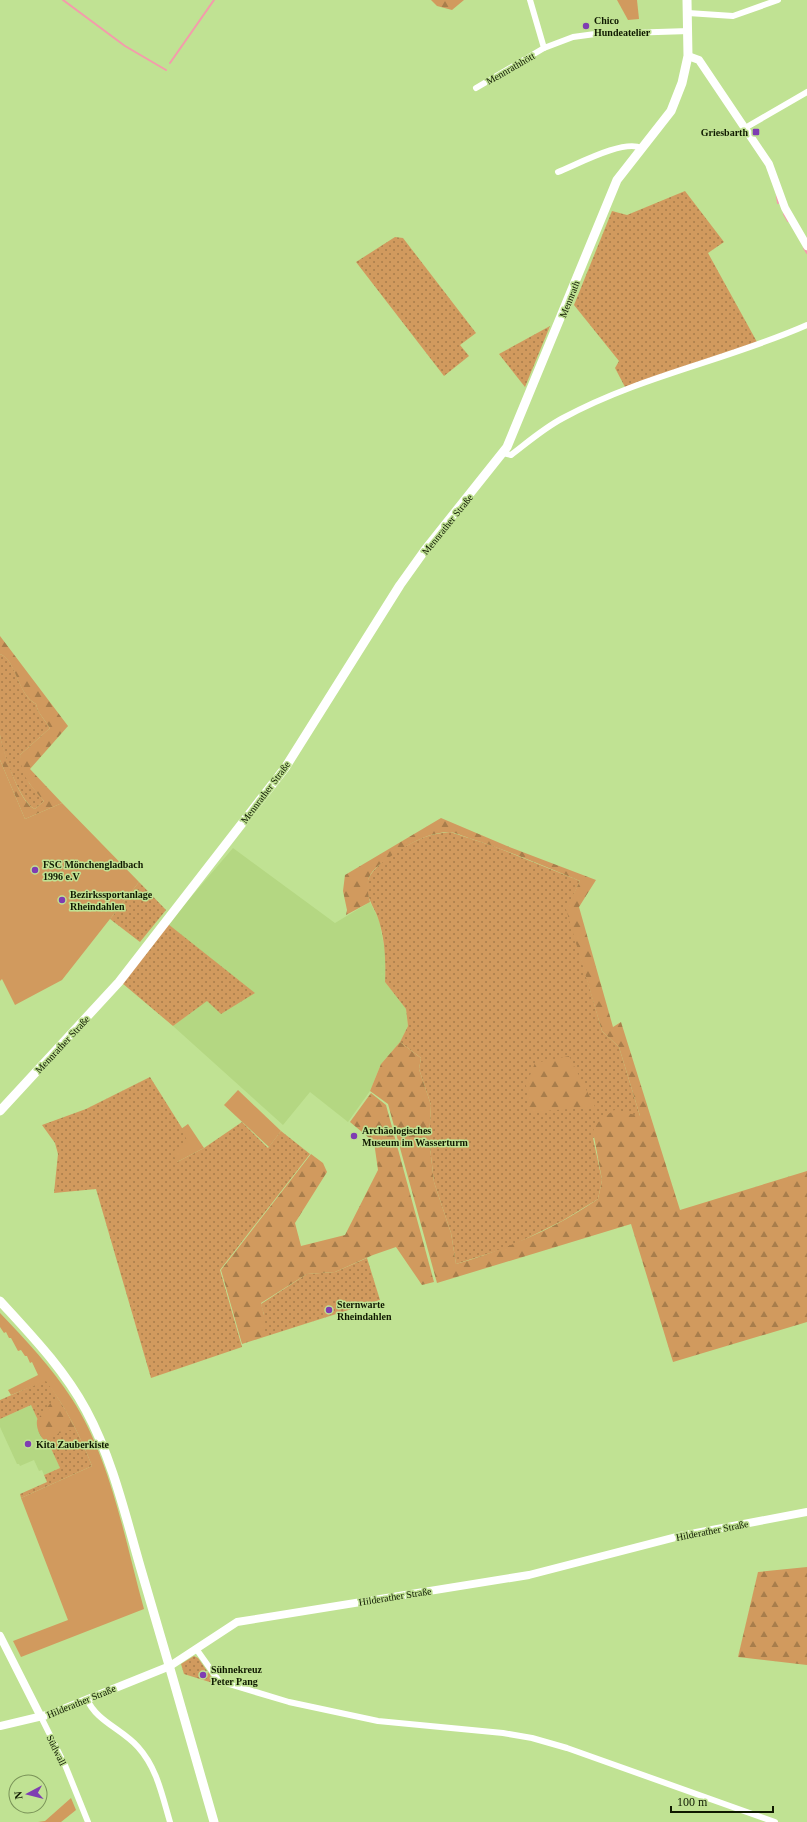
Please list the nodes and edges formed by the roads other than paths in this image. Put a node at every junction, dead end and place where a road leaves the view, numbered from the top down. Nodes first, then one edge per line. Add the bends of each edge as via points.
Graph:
1 (530, 0) edge
2 (687, 0) edge
3 (778, 0) edge
4 (688, 13) junction
5 (689, 31) junction
6 (544, 48) junction
7 (688, 56) junction
8 (476, 88) dead end
9 (807, 92) edge
10 (745, 128) junction
11 (641, 148) junction
12 (558, 172) dead end
13 (807, 246) edge
14 (807, 325) edge
15 (503, 453) junction
16 (0, 1111) edge
17 (0, 1301) edge
18 (807, 1512) edge
19 (0, 1636) edge
20 (197, 1650) junction
21 (170, 1666) junction
22 (87, 1699) junction
23 (41, 1717) junction
24 (0, 1726) edge
25 (88, 1822) edge
26 (170, 1822) edge
27 (214, 1822) edge
28 (775, 1822) edge

1 - 6 street, Mennrathhött
2 - 4 main road, Mennrath
3 - 4 street via 733,16
4 - 5 main road, Mennrath
5 - 6 street, Mennrathhött via 595,34 574,37
5 - 7 main road, Mennrath
6 - 8 street, Mennrathhött
7 - 10 street via 699,60
7 - 11 main road, Mennrath via 682,83 671,111
9 - 10 street
10 - 13 street via 769,164 785,208
11 - 12 street via 617,148
11 - 15 main road, Mennrath via 617,180 522,414
14 - 15 street via 780,337 638,385 562,418 511,455
15 - 16 main road, Mennrather Straße via 400,585 285,768 119,982
17 - 21 main road via 53,1360 71,1385 96,1429 110,1464
18 - 20 street, Hilderather Straße via 680,1536 528,1574 248,1620 230,1626
19 - 23 street, Südwall
20 - 21 street, Hilderather Straße
20 - 28 street via 219,1681 289,1702 378,1721 473,1729 532,1738
21 - 22 street, Hilderather Straße
21 - 27 main road
22 - 23 street, Hilderather Straße
22 - 26 street via 91,1709 137,1746 147,1758 156,1775
23 - 24 street, Hilderather Straße
23 - 25 street, Südwall via 65,1765

